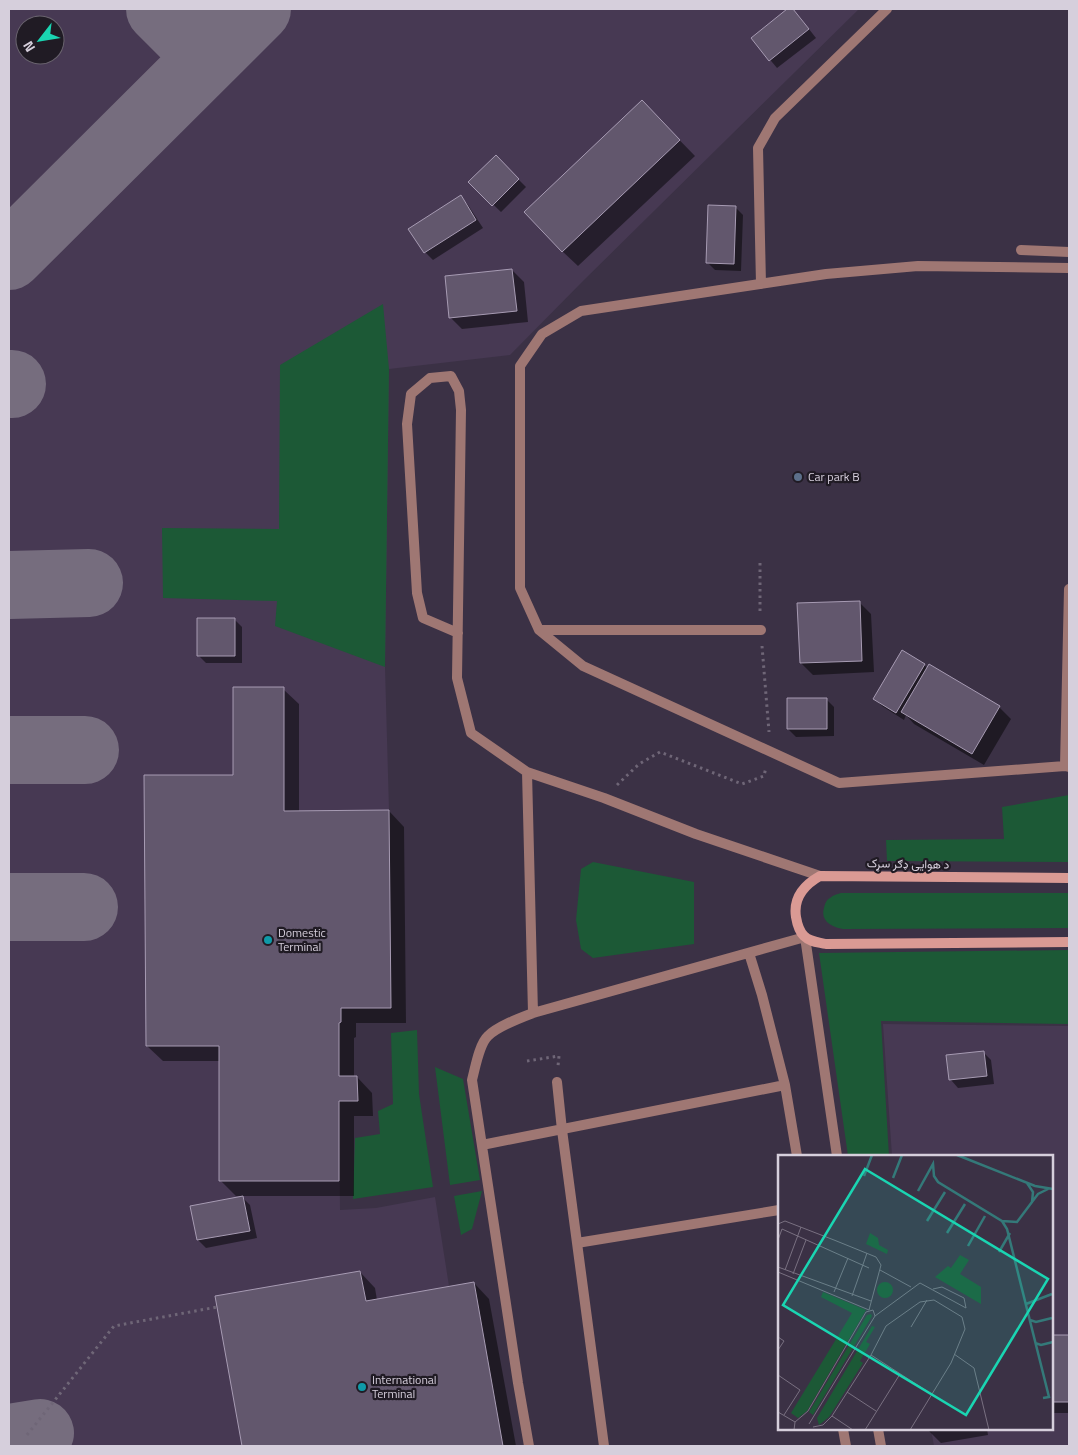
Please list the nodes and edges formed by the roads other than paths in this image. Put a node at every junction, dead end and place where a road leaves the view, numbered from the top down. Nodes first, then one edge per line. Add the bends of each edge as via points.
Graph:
1 (887, 9) edge
2 (1021, 250) dead end
3 (1069, 252) edge
4 (1069, 268) edge
5 (761, 284) junction
6 (1069, 589) edge
7 (538, 630) junction
8 (761, 630) road end
9 (458, 633) junction
10 (1067, 767) edge
11 (527, 772) junction
12 (820, 876) junction
13 (1069, 878) edge
14 (806, 937) junction
15 (1069, 942) edge
16 (749, 953) junction
17 (533, 1013) junction
18 (558, 1082) road end
19 (785, 1085) junction
20 (562, 1130) junction
21 (482, 1145) junction
22 (797, 1155) edge
23 (837, 1155) edge
24 (778, 1210) edge
25 (577, 1243) junction
26 (843, 1430) edge
27 (878, 1430) edge
28 (530, 1446) edge
29 (604, 1446) edge
30 (846, 1446) edge
31 (881, 1446) edge

1 - 5 lane via 775,118 758,148
2 - 3 lane
4 - 5 lane via 918,266 826,274
5 - 7 lane via 581,311 542,334 520,366 520,588
6 - 10 lane
7 - 8 lane
7 - 10 lane via 583,666 839,783
9 - 9 lane via 423,618 417,593 406,424 411,394 430,378 451,376 459,391 461,410
9 - 11 lane via 457,678 471,733
11 - 12 lane
11 - 17 lane
12 - 13 main road, د هوایی ډګر سړک
12 - 14 main road via 810,881 797,899 797,924
14 - 15 main road via 826,944
14 - 16 lane
14 - 23 lane
16 - 17 lane
16 - 19 lane
17 - 21 lane via 506,1024 487,1037 476,1060 472,1080
18 - 20 lane
19 - 20 lane
19 - 22 lane
20 - 21 lane
20 - 25 lane
21 - 28 lane
24 - 25 lane
25 - 29 lane
26 - 30 lane
27 - 31 lane

